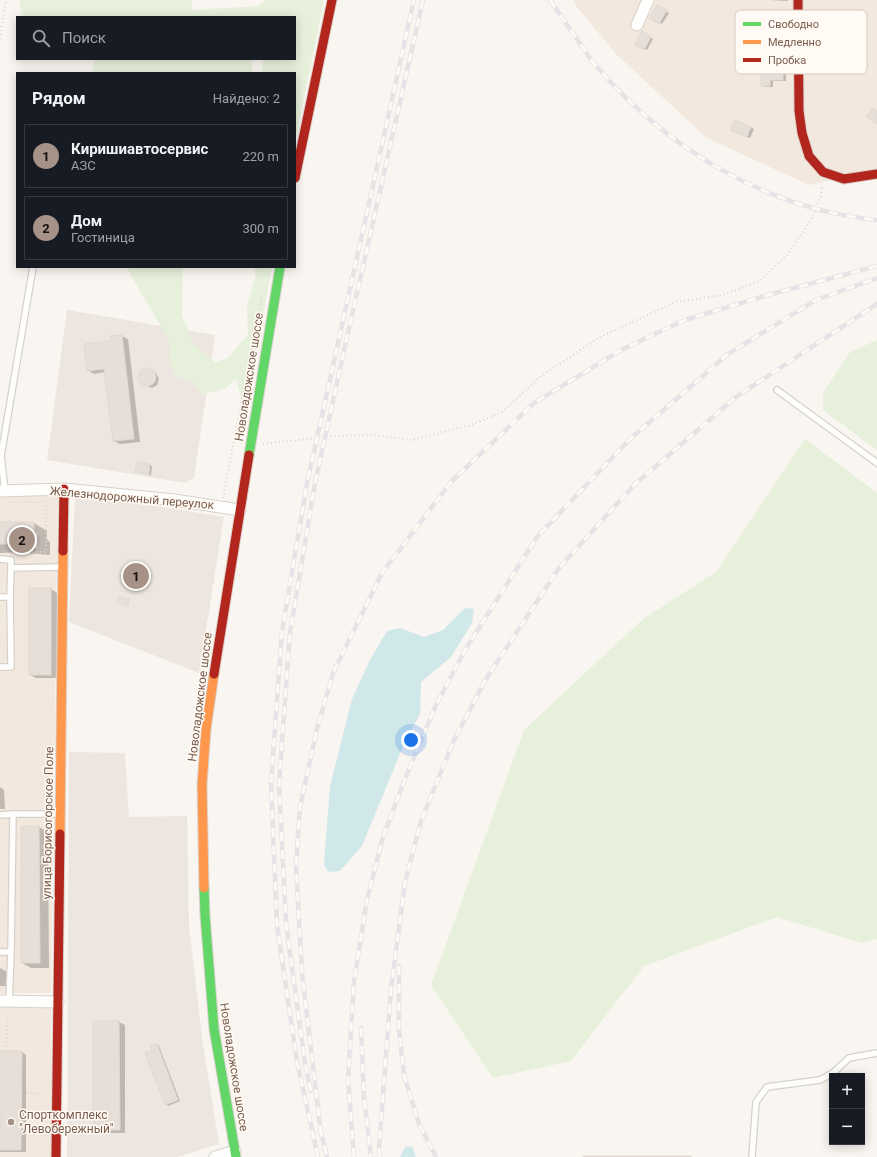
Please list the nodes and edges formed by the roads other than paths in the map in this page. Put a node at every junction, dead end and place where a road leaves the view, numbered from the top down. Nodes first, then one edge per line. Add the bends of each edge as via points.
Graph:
1 (332, 0) edge
2 (648, 0) edge
3 (798, 0) edge
4 (798, 10) edge
5 (637, 25) dead end
6 (799, 74) edge
7 (296, 173) edge
8 (877, 174) edge
9 (33, 268) edge
10 (280, 268) edge
11 (777, 390) dead end
12 (1, 447) edge
13 (877, 463) edge
14 (64, 489) junction
15 (4, 495) edge
16 (240, 510) junction
17 (0, 559) edge
18 (63, 567) junction
19 (11, 568) junction
20 (0, 597) edge
21 (10, 597) junction
22 (0, 667) edge
23 (13, 814) junction
24 (60, 814) junction
25 (0, 815) edge
26 (0, 952) edge
27 (11, 952) junction
28 (58, 1002) junction
29 (6, 1004) edge
30 (877, 1053) edge
31 (235, 1154) edge
32 (56, 1157) edge
33 (215, 1157) edge
34 (752, 1157) edge

1 - 7 main road
2 - 5 street
3 - 4 main road
6 - 8 main road via 799,111 802,134 809,156 823,172 844,179
9 - 12 lane
10 - 16 main road, Новоладожское шоссе
11 - 13 lane
12 - 15 lane
14 - 15 street, Железнодорожный переулок
14 - 16 street, Железнодорожный переулок via 174,500
14 - 18 main road, улица Борисогорское Поле
16 - 31 main road, Новоладожское шоссе via 206,729 202,785 205,915 214,1029
17 - 19 lane via 11,560
18 - 19 lane
18 - 24 main road, улица Борисогорское Поле
19 - 21 lane
20 - 21 lane
21 - 22 lane via 12,667
23 - 24 lane
23 - 25 lane
23 - 27 lane
24 - 28 main road, улица Борисогорское Поле
26 - 27 lane
27 - 29 lane
28 - 29 street
28 - 32 main road, улица Борисогорское Поле
30 - 34 lane via 849,1058 833,1074 820,1080 767,1087 756,1102
31 - 33 street

